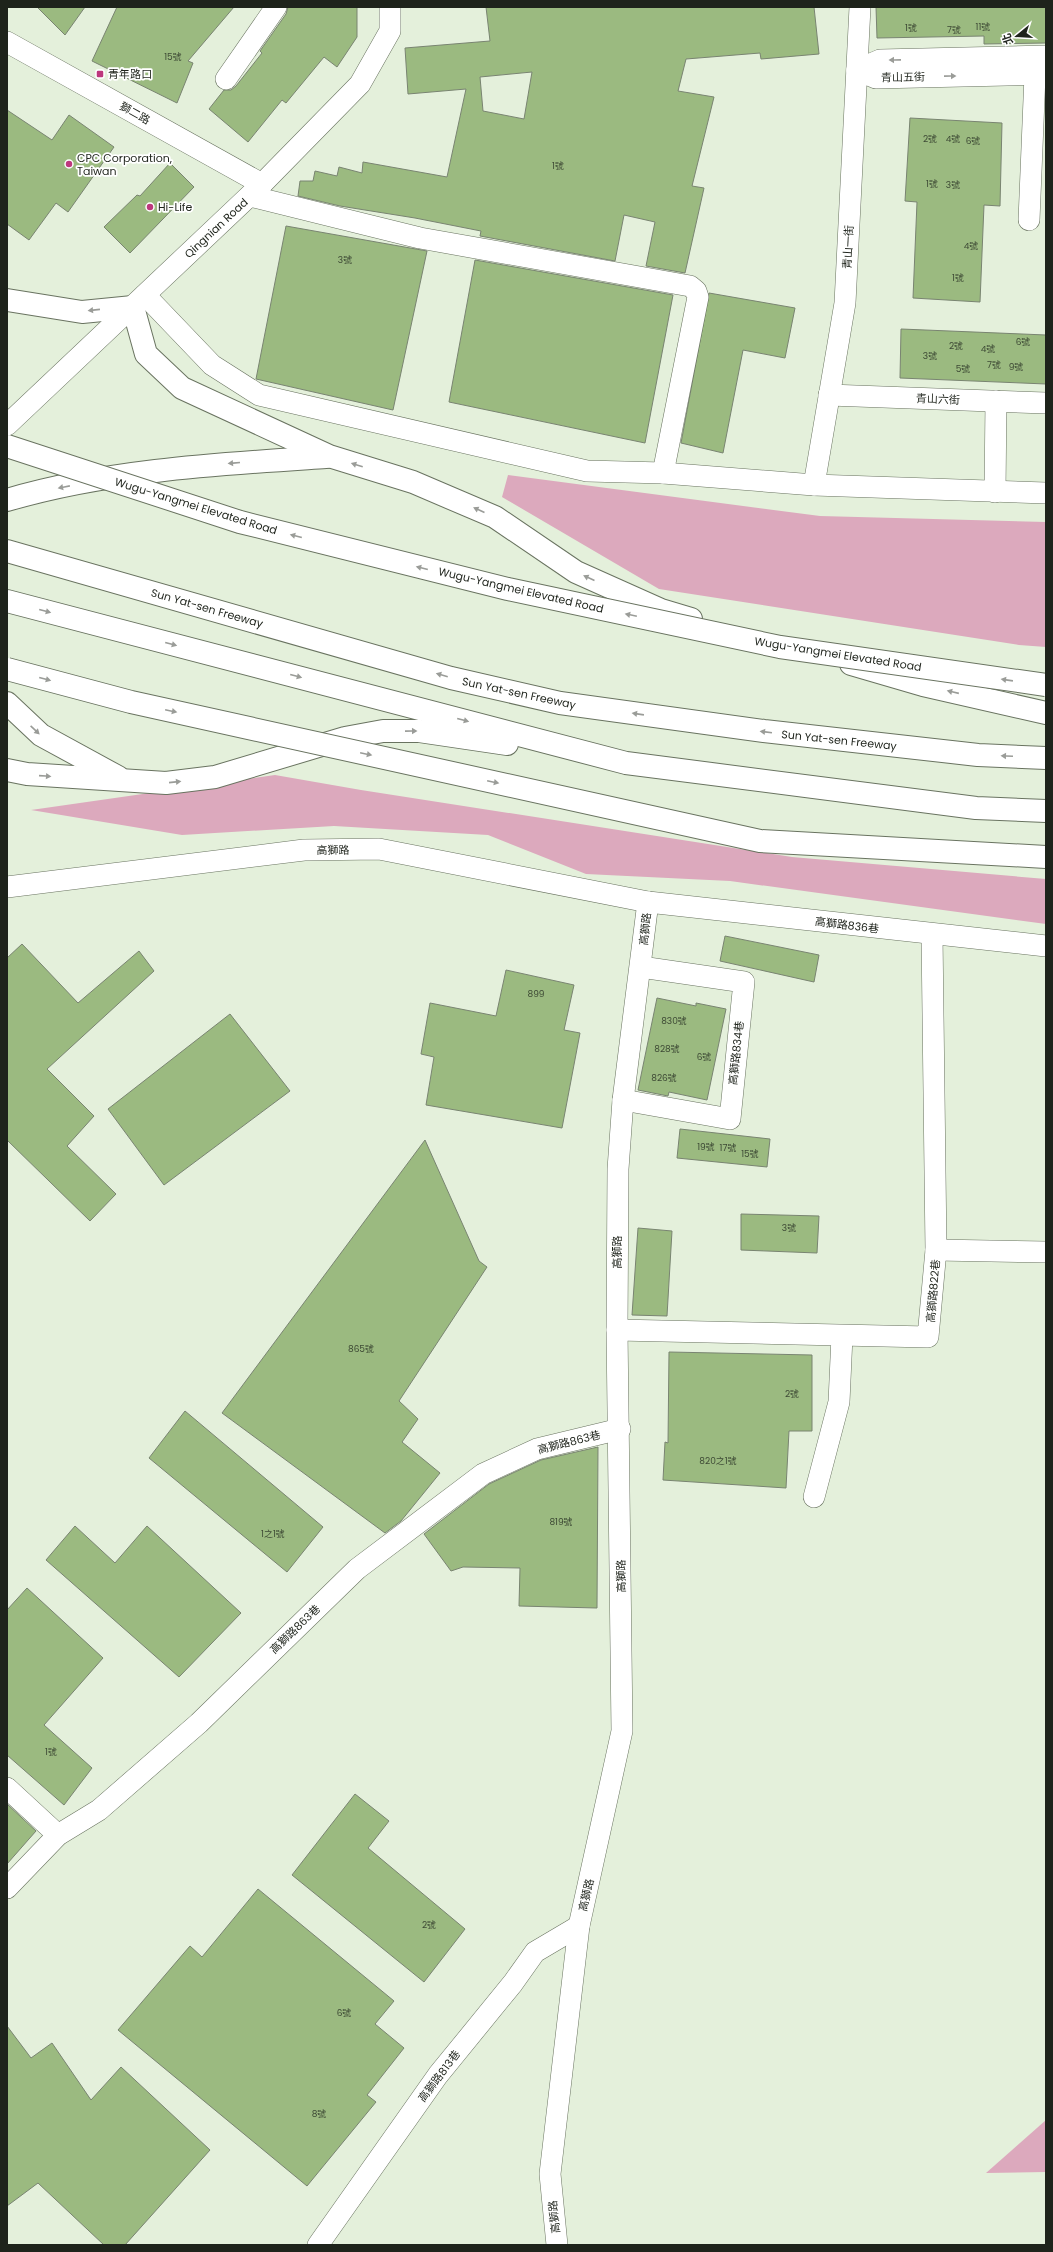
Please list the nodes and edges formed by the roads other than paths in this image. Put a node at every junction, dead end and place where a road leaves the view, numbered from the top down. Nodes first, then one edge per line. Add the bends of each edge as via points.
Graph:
1 (276, 7) edge
2 (390, 7) edge
3 (860, 7) edge
4 (7, 42) edge
5 (1046, 56) edge
6 (857, 70) junction
7 (1040, 74) edge
8 (226, 79) dead end
9 (256, 190) junction
10 (1029, 220) dead end
11 (7, 300) edge
12 (139, 301) junction
13 (830, 395) junction
14 (996, 401) junction
15 (1046, 403) edge
16 (7, 425) edge
17 (7, 446) edge
18 (329, 456) junction
19 (663, 472) junction
20 (814, 485) junction
21 (995, 492) junction
22 (1046, 494) edge
23 (7, 500) edge
24 (7, 551) edge
25 (7, 601) edge
26 (7, 669) edge
27 (1046, 685) edge
28 (7, 703) edge
29 (1046, 713) edge
30 (1046, 758) edge
31 (626, 763) junction
32 (7, 770) edge
33 (125, 781) junction
34 (1046, 811) edge
35 (1046, 857) edge
36 (7, 887) edge
37 (648, 902) junction
38 (932, 934) junction
39 (1046, 946) edge
40 (641, 967) junction
41 (623, 1100) junction
42 (936, 1250) junction
43 (1046, 1252) edge
44 (617, 1330) junction
45 (842, 1336) junction
46 (620, 1429) junction
47 (814, 1497) dead end
48 (7, 1788) edge
49 (58, 1836) junction
50 (7, 1888) edge
51 (579, 1926) junction
52 (318, 2245) edge
53 (557, 2245) edge

1 - 8 street
2 - 9 street, Qingnian Road via 390,31 360,84
3 - 6 street, 青山一街
4 - 9 street, 獅二路
5 -> 6 street, 青山五街 via 880,60
6 -> 7 street, 青山五街 via 876,78
6 - 13 street, 青山一街 via 845,303
7 - 10 street
9 - 12 street, Qingnian Road
9 - 19 street, 獅二路 via 420,238 690,286 698,297
12 -> 11 highway via 82,312
12 - 16 street, Qingnian Road
12 - 18 highway via 146,354 182,388
12 - 19 street via 212,366 259,395 587,471
13 - 14 street, 青山六街
13 - 20 street, 青山一街
14 - 15 street, 青山六街
14 - 21 street
27 -> 17 highway, Wugu-Yangmei Elevated Road, bridge via 780,647 508,589 240,522
18 -> 23 highway, bridge via 134,473
29 -> 18 highway via 923,685 661,610 576,572 495,517 413,482
19 - 20 street
20 - 21 street
21 - 22 street
30 -> 24 highway, Sun Yat-sen Freeway via 978,755 772,732 560,703 451,678
25 -> 31 highway
26 -> 35 highway, bridge via 131,702 760,840
28 -> 33 highway via 41,735
33 -> 31 highway via 166,783 215,777 345,738 383,731 419,731
31 - 34 highway via 976,808
32 -> 33 highway via 27,774
36 - 37 street, 高獅路 via 304,850 379,849
37 - 38 street, 高獅路836巷
37 - 40 street, 高獅路
38 - 39 street, 高獅路836巷
38 - 42 street, 高獅路822巷
40 - 41 street, 高獅路
40 - 41 street, 高獅路834巷 via 744,982 730,1119
41 - 44 street, 高獅路 via 618,1170
42 - 43 street
42 - 45 street, 高獅路822巷 via 928,1337
44 - 45 street, 高獅路822巷
44 - 46 street, 高獅路
45 - 47 street via 839,1402
46 - 49 street, 高獅路863巷 via 537,1449 483,1474 357,1569 199,1723 98,1810
46 - 51 street, 高獅路 via 622,1731
48 - 49 street
49 - 50 street, 高獅路863巷
51 - 52 street, 高獅路813巷 via 535,1952 438,2075
51 - 53 street, 高獅路 via 550,2174

